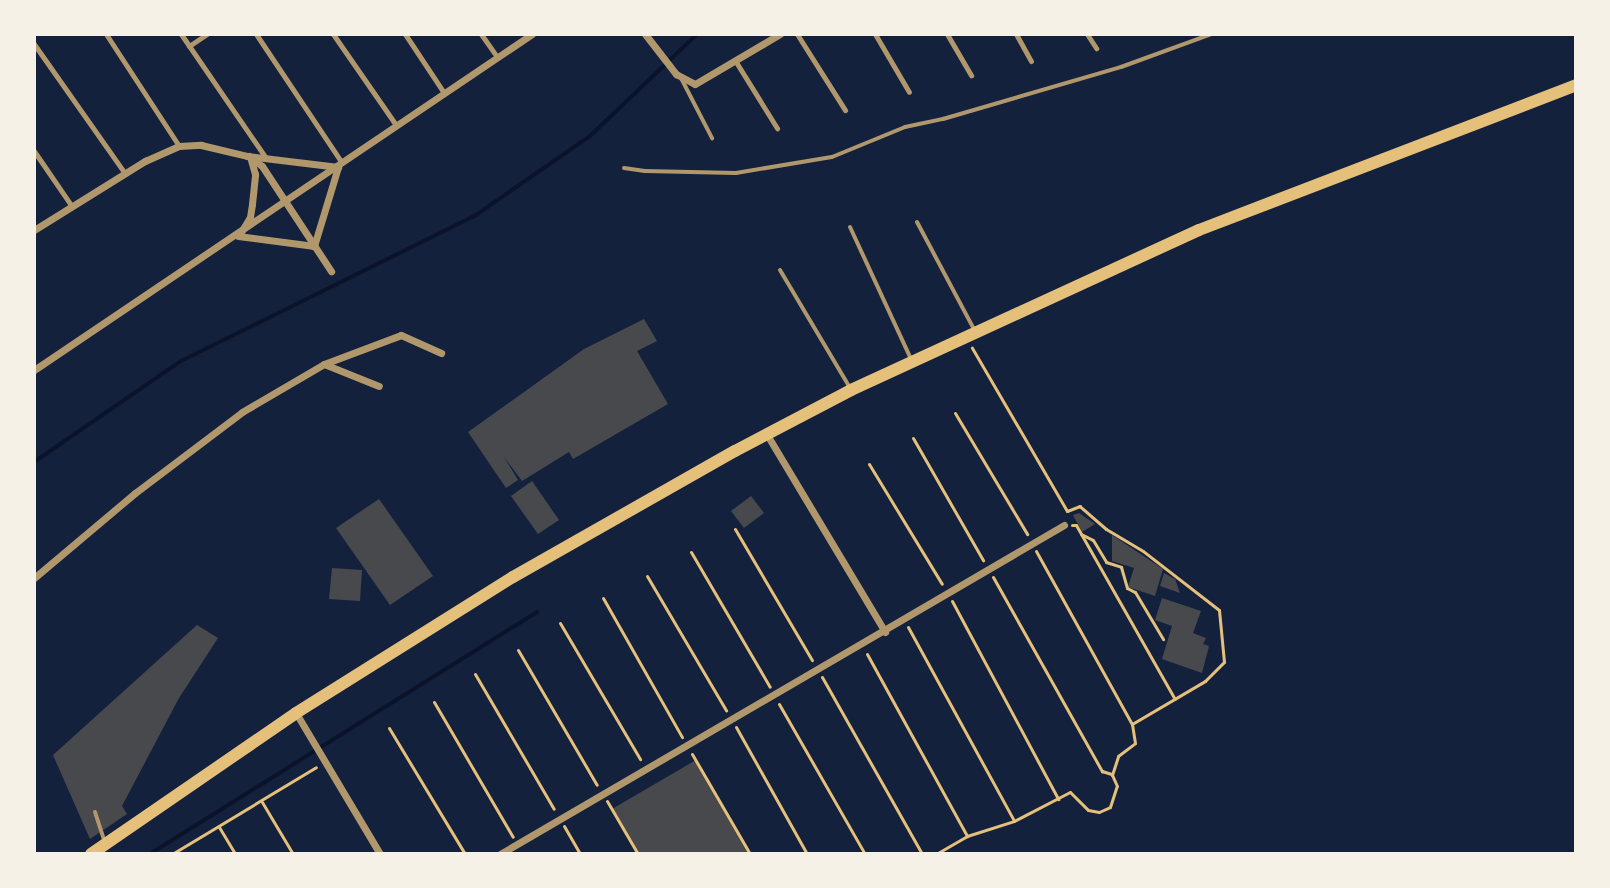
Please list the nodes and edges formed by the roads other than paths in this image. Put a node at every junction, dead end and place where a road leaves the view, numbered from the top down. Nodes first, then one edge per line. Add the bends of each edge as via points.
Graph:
1 (106, 34) edge
2 (181, 34) edge
3 (207, 34) edge
4 (256, 34) edge
5 (333, 34) edge
6 (405, 34) edge
7 (481, 34) edge
8 (532, 34) edge
9 (645, 34) edge
10 (780, 34) edge
11 (797, 34) edge
12 (875, 34) edge
13 (947, 34) edge
14 (1016, 34) edge
15 (1087, 34) edge
16 (1211, 34) edge
17 (34, 44) edge
18 (189, 46) junction
19 (1096, 48) dead end
20 (497, 57) junction
21 (1031, 61) dead end
22 (736, 62) junction
23 (678, 75) junction
24 (971, 75) dead end
25 (1576, 85) edge
26 (909, 92) dead end
27 (444, 93) junction
28 (845, 110) dead end
29 (396, 125) junction
30 (777, 128) dead end
31 (712, 138) dead end
32 (179, 146) junction
33 (34, 151) edge
34 (247, 156) junction
35 (267, 158) junction
36 (340, 165) junction
37 (624, 168) dead end
38 (124, 172) junction
39 (285, 203) junction
40 (71, 205) junction
41 (917, 222) dead end
42 (850, 227) dead end
43 (34, 230) edge
44 (238, 236) junction
45 (314, 246) junction
46 (780, 270) dead end
47 (331, 271) dead end
48 (971, 334) junction
49 (441, 353) dead end
50 (912, 361) junction
51 (324, 364) junction
52 (34, 370) edge
53 (379, 386) dead end
54 (851, 390) junction
55 (766, 433) junction
56 (1064, 525) road end
57 (34, 578) edge
58 (885, 632) junction
59 (296, 713) junction
60 (95, 812) dead end
61 (105, 843) junction
62 (91, 854) edge
63 (380, 854) edge
64 (500, 854) edge

1 - 32 street
2 - 18 street
3 - 18 street
4 - 36 street
5 - 29 street
6 - 27 street
7 - 20 street
8 - 20 street
9 - 23 street
10 - 22 street
11 - 28 street
12 - 26 street
13 - 24 street
14 - 21 street
15 - 19 street
16 - 37 lane via 1121,67 905,127 832,157 736,173
17 - 38 street
18 - 35 street
20 - 27 street
22 - 23 street via 695,84
22 - 30 street
23 - 31 lane
25 - 48 highway via 1199,230
27 - 29 street
29 - 36 street
32 - 34 street via 215,146
32 - 38 street
33 - 40 street
34 - 35 street
34 - 39 street via 262,166
34 - 44 street via 254,163 254,190 250,217
35 - 36 street
36 - 39 street
36 - 45 street
38 - 40 street
39 - 44 street
39 - 45 street
40 - 43 street
41 - 48 lane
42 - 50 lane
44 - 45 street
44 - 52 street
45 - 47 street
46 - 54 lane
48 - 50 highway
49 - 51 street via 401,335
50 - 54 highway
51 - 53 street
51 - 57 street via 242,412
54 - 55 highway
55 - 58 street
55 - 59 highway via 513,577
56 - 58 street
58 - 64 street
59 - 61 highway
59 - 63 street
60 - 61 lane
61 - 62 highway

